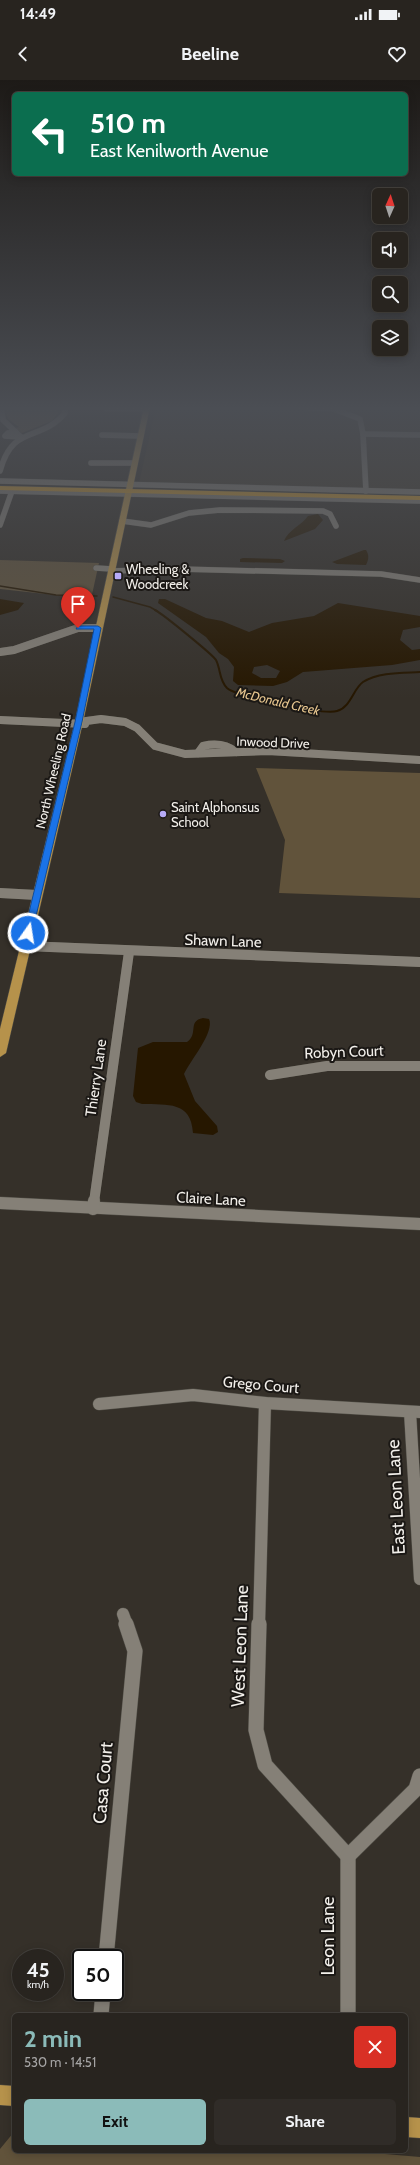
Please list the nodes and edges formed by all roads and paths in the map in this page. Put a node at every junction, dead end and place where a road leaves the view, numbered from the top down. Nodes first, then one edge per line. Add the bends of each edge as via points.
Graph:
1 (7, 504) edge
2 (127, 504) edge
3 (122, 524) junction
4 (0, 525) edge
5 (336, 526) dead end
6 (96, 568) dead end
7 (112, 570) junction
8 (420, 580) edge
9 (98, 628) junction
10 (0, 652) edge
11 (0, 720) edge
12 (79, 722) junction
13 (420, 760) edge
14 (0, 893) edge
15 (37, 895) junction
16 (25, 946) junction
17 (129, 952) junction
18 (420, 962) edge
19 (0, 1054) edge
20 (420, 1066) edge
21 (270, 1075) dead end
22 (0, 1203) edge
23 (93, 1209) junction
24 (420, 1224) edge
25 (265, 1403) junction
26 (99, 1404) dead end
27 (415, 1412) edge
28 (420, 1580) edge
29 (123, 1614) dead end
30 (420, 1776) edge
31 (348, 1856) junction
32 (107, 1949) edge
33 (102, 2001) edge
34 (101, 2013) edge
35 (348, 2013) edge
36 (0, 2095) edge
37 (12, 2096) edge
38 (408, 2127) edge
39 (420, 2128) edge

1 - 4 street
2 - 3 main road, North Wheeling Road
3 - 5 street via 161,523 189,514 240,509 328,512
3 - 7 main road, North Wheeling Road
6 - 7 street
7 - 8 street via 381,574
7 - 9 main road, North Wheeling Road
9 - 10 street via 78,628 14,650
9 - 12 main road, North Wheeling Road
11 - 12 street, Inwood Drive
12 - 13 street, Inwood Drive via 135,727 145,740 158,748 182,754 268,752
12 - 15 main road, North Wheeling Road
14 - 15 street
15 - 16 main road, North Wheeling Road
16 - 17 street, Shawn Lane
16 - 19 main road, North Wheeling Road
17 - 18 street, Shawn Lane
17 - 23 street, Thierry Lane
20 - 21 street, Robyn Court via 350,1063 320,1065
22 - 23 street, Claire Lane
23 - 24 street, Claire Lane
25 - 26 street, Grego Court via 193,1395
25 - 27 street, Grego Court
25 - 31 street, West Leon Lane via 256,1730 265,1765
27 - 28 street, East Leon Lane
29 - 32 street, Casa Court via 135,1651
30 - 31 street via 416,1789
31 - 35 street, Leon Lane
33 - 34 street
36 - 37 main road
38 - 39 main road

